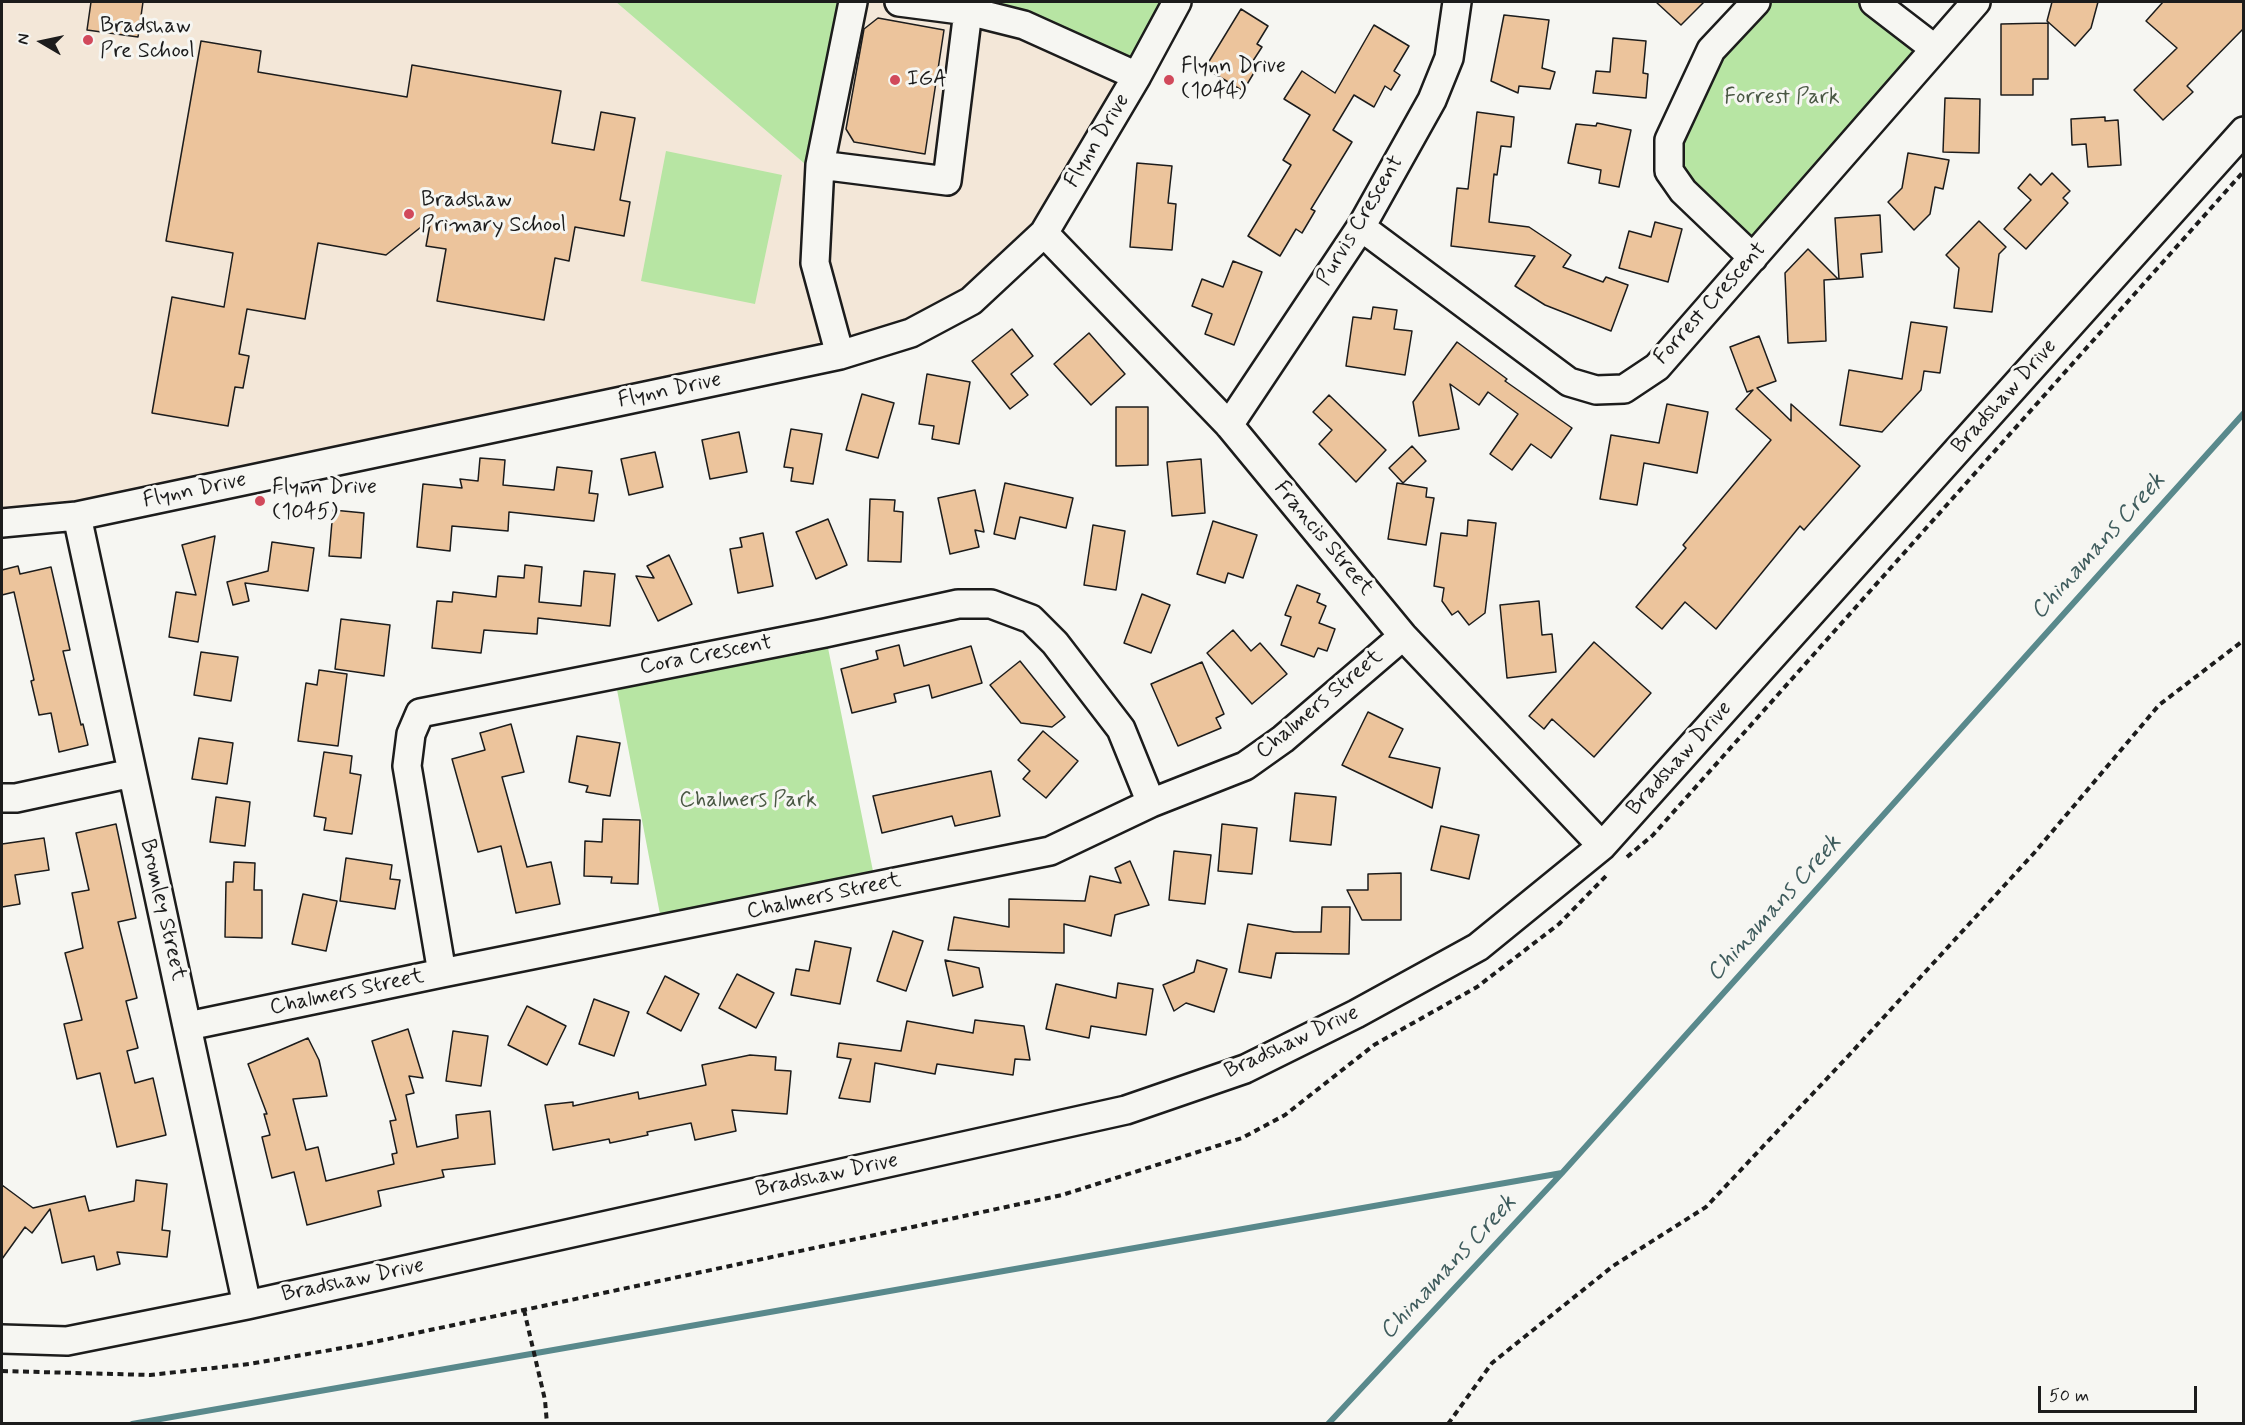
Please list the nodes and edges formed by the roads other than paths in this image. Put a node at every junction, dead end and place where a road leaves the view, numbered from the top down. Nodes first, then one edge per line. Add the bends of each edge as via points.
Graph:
1 (853, 2) edge
2 (899, 2) edge
3 (1177, 2) edge
4 (1457, 2) edge
5 (1756, 2) edge
6 (1874, 2) edge
7 (1976, 2) edge
8 (968, 12) junction
9 (1935, 50) junction
10 (1137, 76) junction
11 (2244, 131) edge
12 (820, 165) junction
13 (1361, 227) junction
14 (1044, 233) junction
15 (1753, 258) junction
16 (840, 355) junction
17 (1229, 425) junction
18 (77, 516) junction
19 (2, 523) edge
20 (1403, 636) junction
21 (132, 773) junction
22 (2, 798) edge
23 (1151, 803) junction
24 (1602, 846) junction
25 (442, 973) junction
26 (188, 1026) junction
27 (248, 1305) junction
28 (2, 1339) edge

1 - 12 street
2 - 8 street
3 - 10 street, Flynn Drive
4 - 13 street, Purvis Crescent via 1449,58 1432,100
5 - 15 street via 1711,50 1669,140 1669,171 1683,191
6 - 9 street
7 - 9 street, Forrest Crescent
8 - 10 street via 1024,25
8 - 12 street via 947,181
9 - 15 street, Forrest Crescent
10 - 14 street, Flynn Drive
11 - 24 street, Bradshaw Drive
12 - 16 street via 815,263
13 - 15 street, Forrest Crescent via 1569,382 1596,390 1624,388 1656,367
13 - 17 street, Purvis Crescent
14 - 16 street, Flynn Drive via 971,301 910,333
14 - 17 street, Francis Street
16 - 18 street, Flynn Drive
17 - 20 street, Francis Street
18 - 19 street, Flynn Drive
18 - 21 street, Bromley Street
20 - 23 street, Chalmers Street via 1283,739 1245,766
20 - 24 street, Francis Street
21 - 22 street
21 - 26 street, Bromley Street
23 - 25 street, Chalmers Street via 1050,851
23 - 25 street, Cora Crescent via 1121,729 1055,643 1031,619 991,604 958,604 420,713 411,734 407,766
24 - 27 street, Bradshaw Drive via 1478,947 1245,1069 1126,1110
25 - 26 street, Chalmers Street
26 - 27 street, Bromley Street
27 - 28 street, Bradshaw Drive via 67,1341

